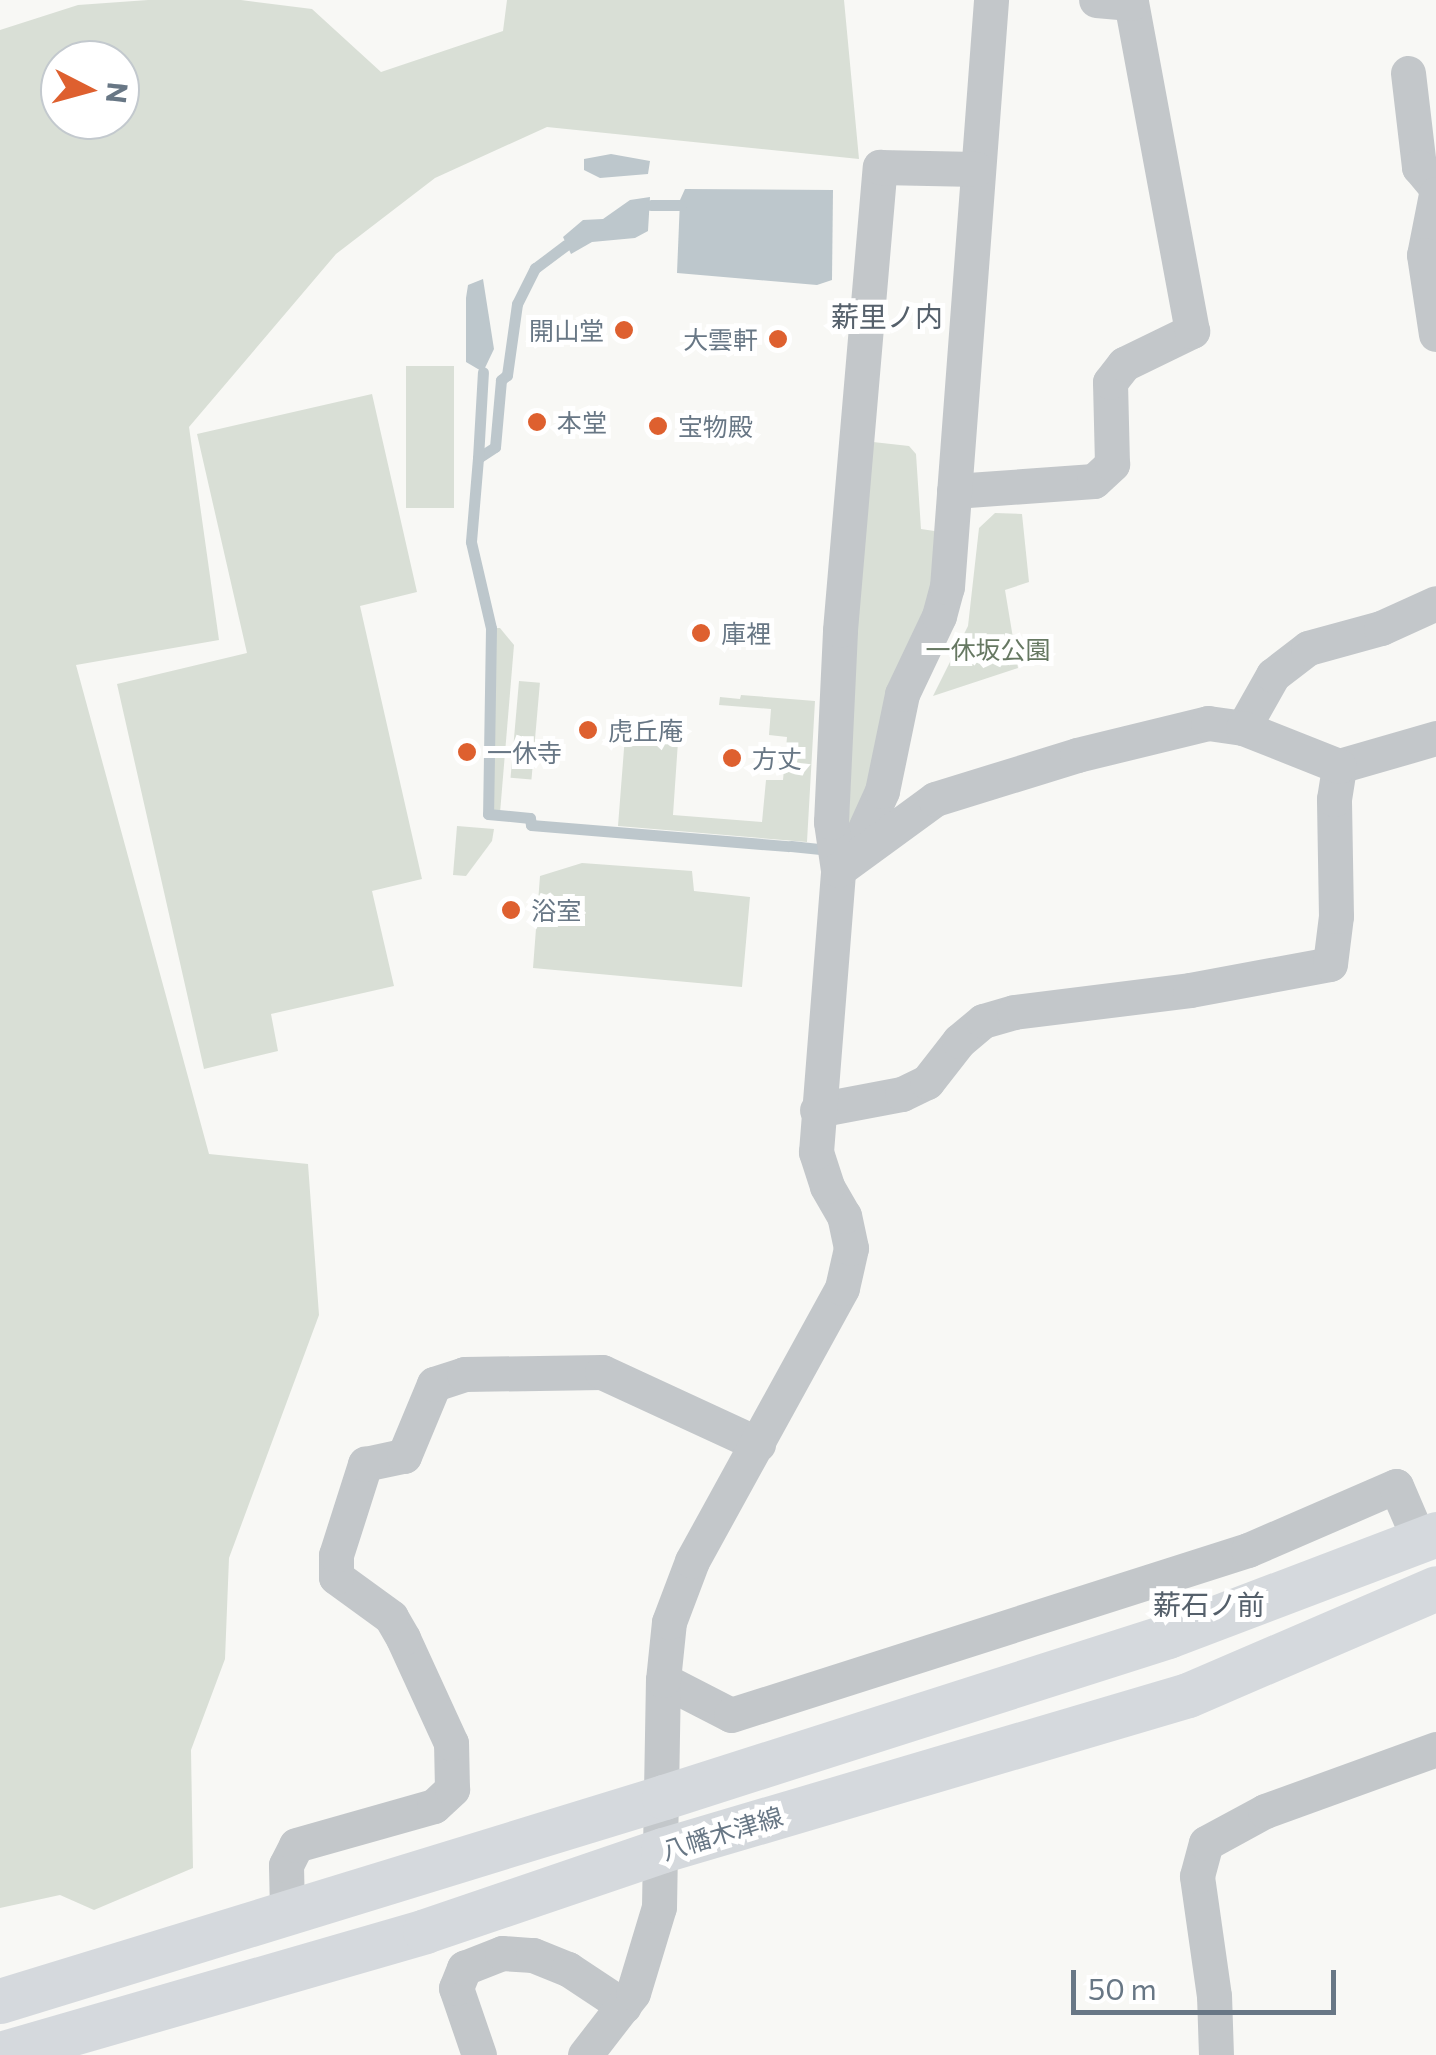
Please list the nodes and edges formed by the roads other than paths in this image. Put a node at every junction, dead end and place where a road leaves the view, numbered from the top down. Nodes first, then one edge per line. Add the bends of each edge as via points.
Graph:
1 (990, 0) edge
2 (1096, 0) edge
3 (1408, 73) dead end
4 (976, 169) junction
5 (1436, 191) edge
6 (1436, 334) edge
7 (954, 491) junction
8 (1436, 604) edge
9 (1243, 728) junction
10 (1436, 738) edge
11 (1338, 766) junction
12 (846, 863) junction
13 (817, 1110) junction
14 (758, 1444) junction
15 (1428, 1538) edge
16 (1436, 1588) edge
17 (663, 1680) junction
18 (1436, 1749) edge
19 (664, 1797) junction
20 (663, 1850) junction
21 (286, 1910) junction
22 (0, 2000) edge
23 (624, 2006) junction
24 (0, 2054) edge
25 (478, 2055) edge
26 (585, 2055) edge
27 (1216, 2055) edge

1 - 4 street
2 - 7 street via 1131,3 1192,331 1124,364 1110,382 1112,464 1094,481
3 - 5 street via 1418,168
4 - 7 street
4 - 12 street via 880,167 840,630 831,822
5 - 6 street via 1424,255
7 - 12 street via 939,616 902,694 882,791
8 - 9 street via 1382,628 1308,648 1274,675
9 - 11 street
9 - 12 street via 1208,724 1077,755 935,800
10 - 11 street
11 - 13 street via 1330,964 983,1020 927,1082 902,1094
12 - 13 street
13 - 14 street via 816,1152 851,1248 842,1288
14 - 17 street via 692,1561 670,1622
14 - 21 street via 602,1372 464,1374 434,1384 404,1456 366,1464 336,1554 336,1576 391,1617 404,1638 451,1743 452,1789 434,1806 296,1845 286,1865
15 - 17 street via 1396,1486 1248,1550 732,1715
15 - 19 main road, 八幡木津線 via 1168,1636
16 - 20 main road, 八幡木津線 via 1188,1696
17 - 19 street
18 - 27 street via 1265,1811 1206,1843 1197,1876
19 - 20 street
19 - 21 main road, 八幡木津線
20 - 23 street via 659,1907 634,1993
20 - 24 main road, 八幡木津線 via 426,1930
21 - 22 main road, 八幡木津線
23 - 25 street via 568,1968 502,1953 464,1968 456,1988
23 - 26 street

